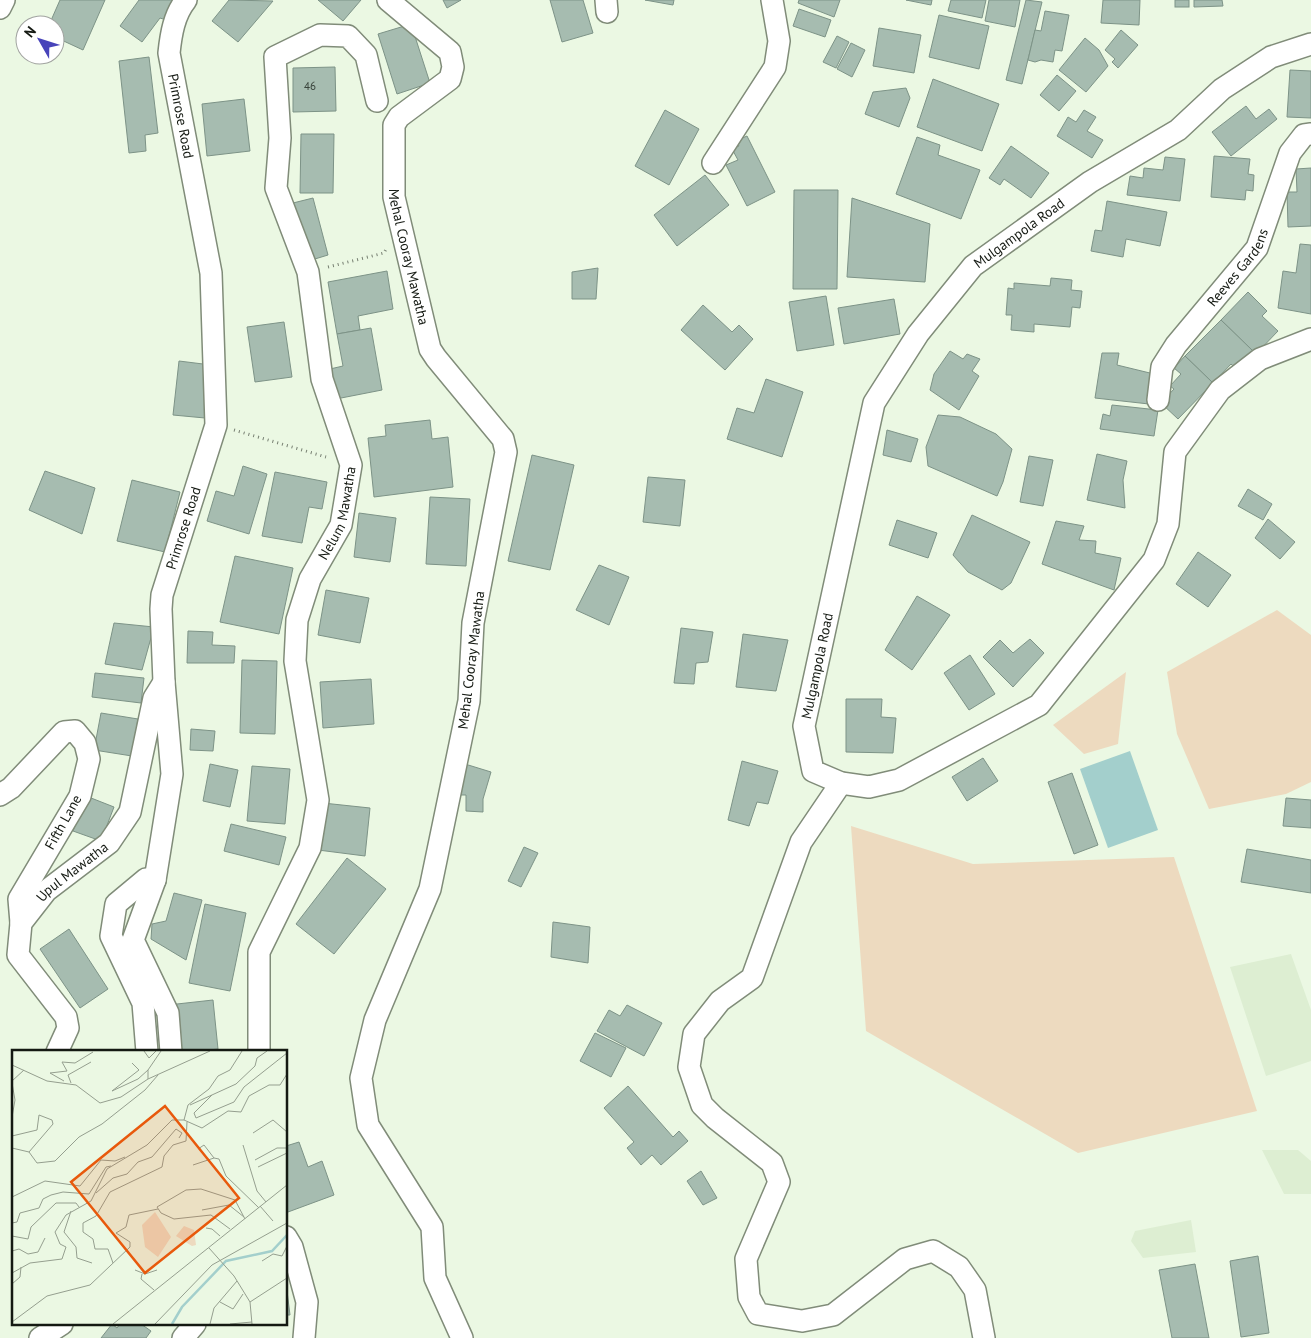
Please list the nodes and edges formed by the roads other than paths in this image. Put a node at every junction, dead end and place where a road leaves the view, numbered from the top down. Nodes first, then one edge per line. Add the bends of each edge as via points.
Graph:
1 (4, 0) edge
2 (186, 0) edge
3 (388, 0) edge
4 (772, 0) edge
5 (0, 8) edge
6 (1311, 44) edge
7 (377, 101) dead end
8 (1311, 134) edge
9 (713, 163) dead end
10 (1311, 339) edge
11 (1158, 400) dead end
12 (164, 682) junction
13 (841, 783) junction
14 (0, 795) edge
15 (155, 880) junction
16 (21, 923) junction
17 (58, 1050) edge
18 (147, 1050) edge
19 (171, 1050) edge
20 (258, 1050) edge
21 (288, 1241) edge
22 (59, 1326) edge
23 (193, 1326) edge
24 (40, 1338) edge
25 (183, 1338) edge
26 (304, 1338) edge
27 (462, 1338) edge
28 (984, 1338) edge

1 - 5 street
2 - 12 street, Primrose Road via 172,29 169,53 210,273 216,425 162,596
3 - 27 street, Mehal Cooray Mawatha via 450,52 453,67 450,80 399,117 394,125 394,197 430,349 504,439 506,452 473,623 469,701 430,889 375,1020 360,1078 368,1125 432,1227 435,1278
4 - 9 street via 779,41 775,67
6 - 13 street, Mulgampola Road via 1271,57 1222,89 1178,130 1090,182 973,266 918,334 874,403 804,726 813,771
7 - 20 street, Nelum Mawatha via 366,55 348,36 320,35 275,57 280,138 276,188 308,272 322,379 351,465 341,525 310,579 297,620 295,661 318,800 310,848 259,952
8 - 11 street, Reeves Gardens via 1304,134 1290,153 1257,248 1176,345 1162,367
10 - 13 street, Mulgampola Road via 1260,359 1220,390 1175,452 1168,524 1154,560 1039,705 899,780 869,787
12 - 15 street, Primrose Road via 172,774
12 - 16 street, Upul Mawatha via 154,698 130,812 109,843 46,891
13 - 28 street via 801,842 752,978 720,1001 694,1034 689,1067 702,1105 772,1163 779,1182 746,1259 748,1297 758,1314 802,1321 833,1315 905,1259 933,1251 959,1267 975,1290
14 - 16 street, Fifth Lane via 11,788 64,732 74,731 85,743 89,759 80,796 19,899
15 - 18 street via 146,879 116,904 112,936 143,1003
15 - 19 street, Primrose Road via 133,940 168,1013
16 - 17 street via 18,954 66,1017 68,1028
21 - 26 street via 307,1302
22 - 24 street
23 - 25 street

